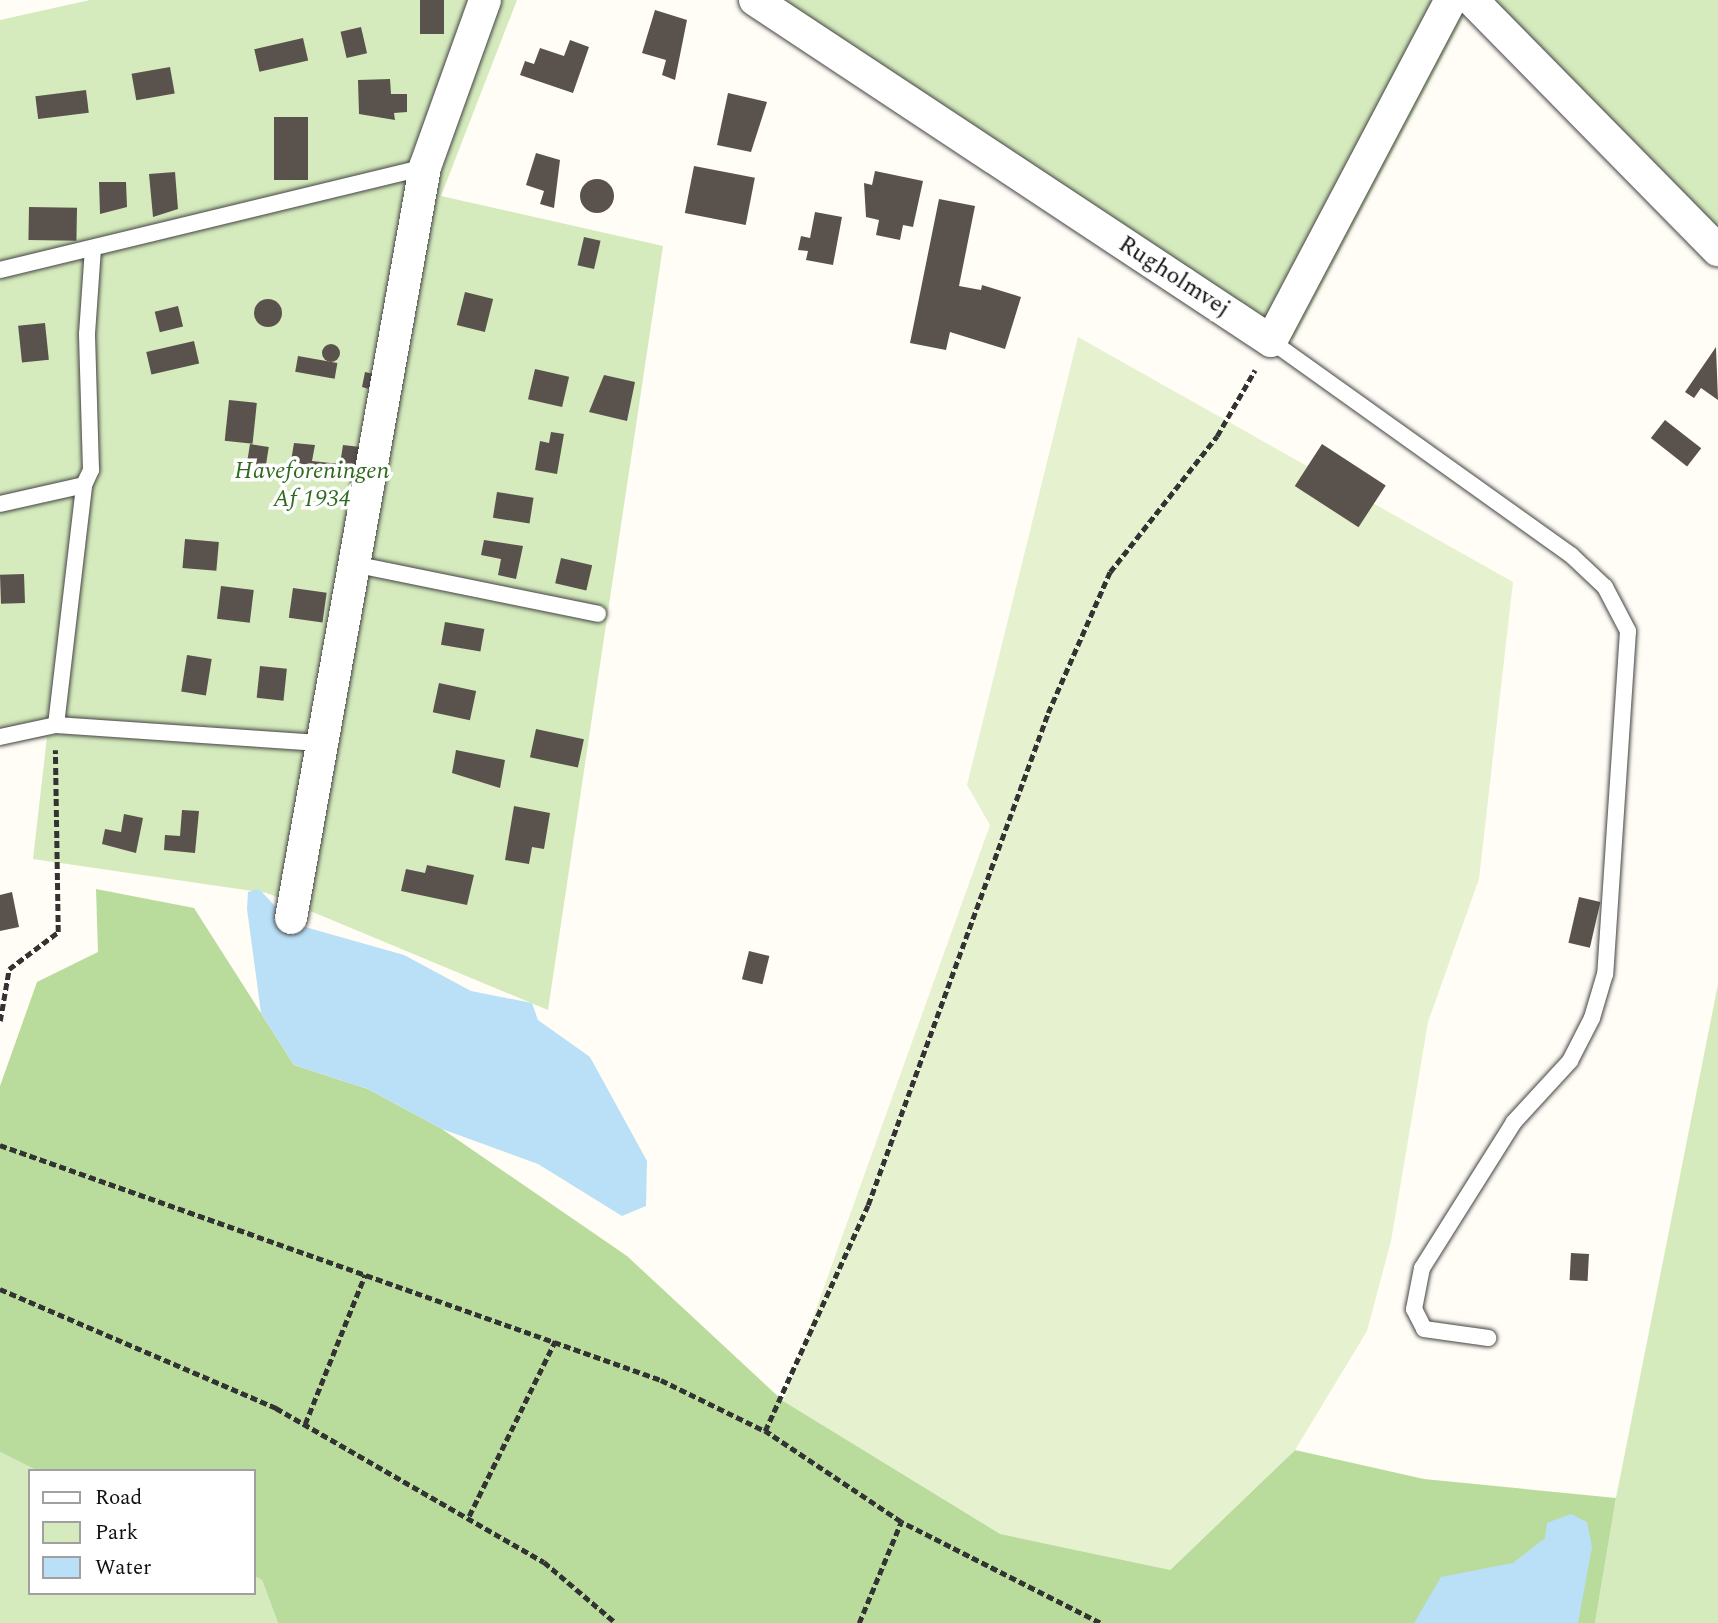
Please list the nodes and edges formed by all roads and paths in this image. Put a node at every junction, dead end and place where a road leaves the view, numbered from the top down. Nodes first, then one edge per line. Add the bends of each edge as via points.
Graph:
1 (485, 0) edge
2 (755, 0) edge
3 (1451, 0) edge
4 (1472, 0) edge
5 (425, 167) junction
6 (93, 249) junction
7 (1718, 250) edge
8 (0, 270) edge
9 (1271, 341) junction
10 (83, 485) junction
11 (0, 504) edge
12 (353, 564) junction
13 (598, 614) dead end
14 (56, 725) junction
15 (0, 737) edge
16 (319, 743) junction
17 (291, 918) dead end
18 (0, 1021) edge
19 (0, 1145) edge
20 (365, 1275) junction
21 (0, 1289) edge
22 (1488, 1338) dead end
23 (555, 1342) junction
24 (305, 1424) junction
25 (765, 1430) junction
26 (469, 1516) junction
27 (901, 1522) junction
28 (616, 1623) edge
29 (859, 1623) edge
30 (1100, 1623) edge

1 - 5 street
2 - 9 street, Rugholmvej
3 - 9 street
4 - 7 street
5 - 6 lane
5 - 12 street
6 - 8 lane
6 - 10 lane via 87,334 91,470
9 - 22 lane via 1571,555 1605,587 1628,631 1605,974 1592,1018 1570,1061 1514,1122 1422,1268 1414,1309 1424,1329
9 - 25 path via 1217,436 1110,572 1048,713 868,1205
10 - 11 lane
10 - 14 lane
12 - 13 lane
12 - 16 street
14 - 15 lane
14 - 16 lane
14 - 18 path via 58,932 9,969
16 - 17 street
19 - 20 path
20 - 23 path
20 - 24 path
21 - 24 path via 236,1387
23 - 25 path via 661,1380
23 - 26 path
24 - 26 path
25 - 27 path
26 - 28 path via 544,1562
27 - 29 path
27 - 30 path

